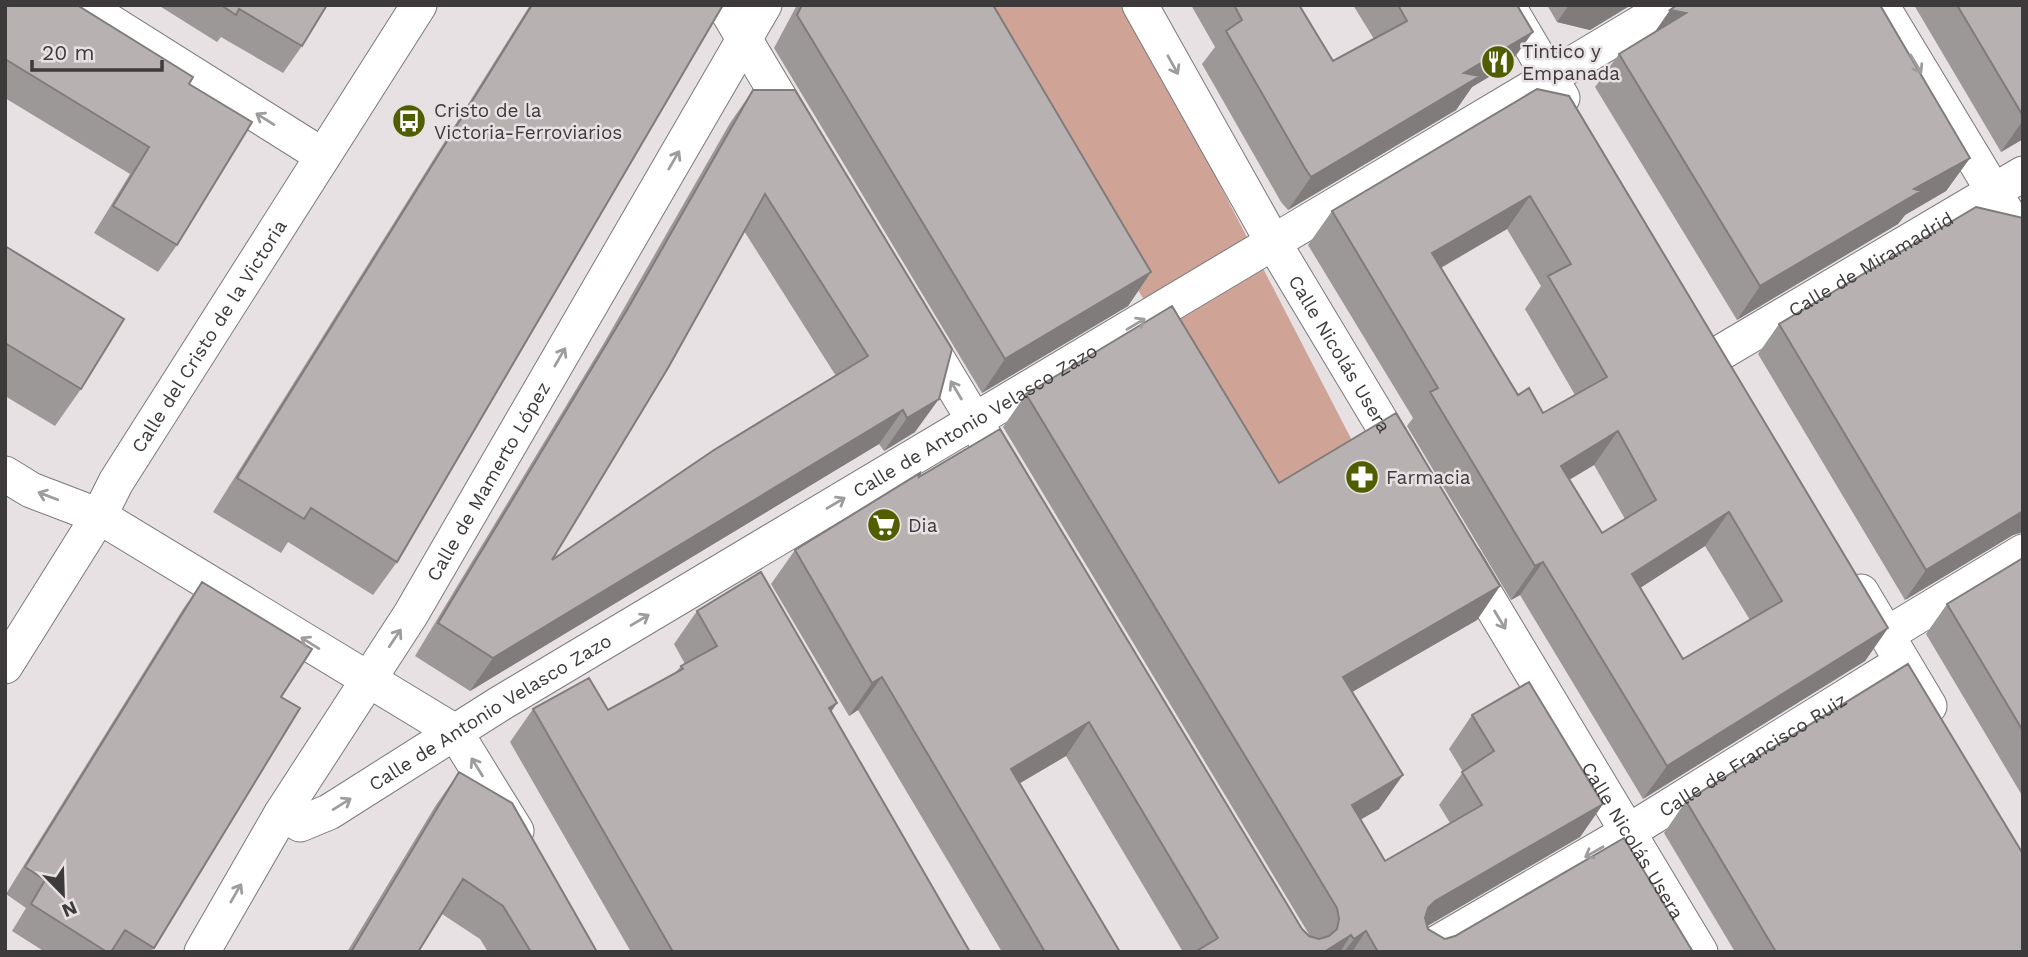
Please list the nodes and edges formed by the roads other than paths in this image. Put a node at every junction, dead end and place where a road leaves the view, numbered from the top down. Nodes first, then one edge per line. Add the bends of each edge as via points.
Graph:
1 (83, 5) edge
2 (419, 5) edge
3 (724, 5) edge
4 (764, 5) edge
5 (1140, 5) edge
6 (1507, 5) edge
7 (1671, 5) edge
8 (1881, 5) edge
9 (744, 40) junction
10 (1550, 78) junction
11 (1578, 124) edge
12 (323, 156) junction
13 (819, 164) edge
14 (2008, 183) edge
15 (2023, 240) edge
16 (1273, 242) junction
17 (904, 304) edge
18 (1720, 353) edge
19 (974, 421) junction
20 (1003, 468) edge
21 (5, 474) edge
22 (1422, 490) edge
23 (99, 516) junction
24 (1450, 537) edge
25 (2023, 552) edge
26 (1845, 565) edge
27 (1894, 648) junction
28 (5, 666) edge
29 (368, 679) junction
30 (455, 732) junction
31 (1945, 733) edge
32 (282, 813) junction
33 (1628, 832) junction
34 (530, 855) edge
35 (202, 952) edge
36 (1422, 952) edge
37 (1700, 952) edge

12 -> 1 street
2 - 12 street, Calle del Cristo de la Victoria
3 - 9 street
4 - 9 street, Calle de Mamerto López
5 -> 16 street, Calle Nicolás Usera
6 - 10 street
7 - 10 street, Calle de Antonio Velasco Zazo
8 -> 14 street
9 - 13 street
29 -> 9 street, Calle de Mamerto López via 411,614
10 - 11 street
10 - 16 street, Calle de Antonio Velasco Zazo
12 - 23 street, Calle del Cristo de la Victoria via 116,482
14 - 15 street
14 - 18 street, Calle de Miramadrid
19 -> 16 street, Calle de Antonio Velasco Zazo
16 - 22 street, Calle Nicolás Usera
19 -> 17 street
19 - 20 street
30 -> 19 street, Calle de Antonio Velasco Zazo via 743,574
23 -> 21 street via 31,490
23 - 28 street, Calle del Cristo de la Victoria
29 -> 23 street
24 -> 33 street, Calle Nicolás Usera
25 - 27 street, Calle de Francisco Ruiz
26 - 27 street
27 - 31 street
27 - 33 street, Calle de Francisco Ruiz
29 - 30 street
29 - 32 street, Calle de Mamerto López
32 -> 30 street, Calle de Antonio Velasco Zazo via 300,824 329,812
34 -> 30 street
35 -> 32 street, Calle de Mamerto López
33 -> 36 street, Calle de Francisco Ruiz
33 - 37 street, Calle Nicolás Usera

